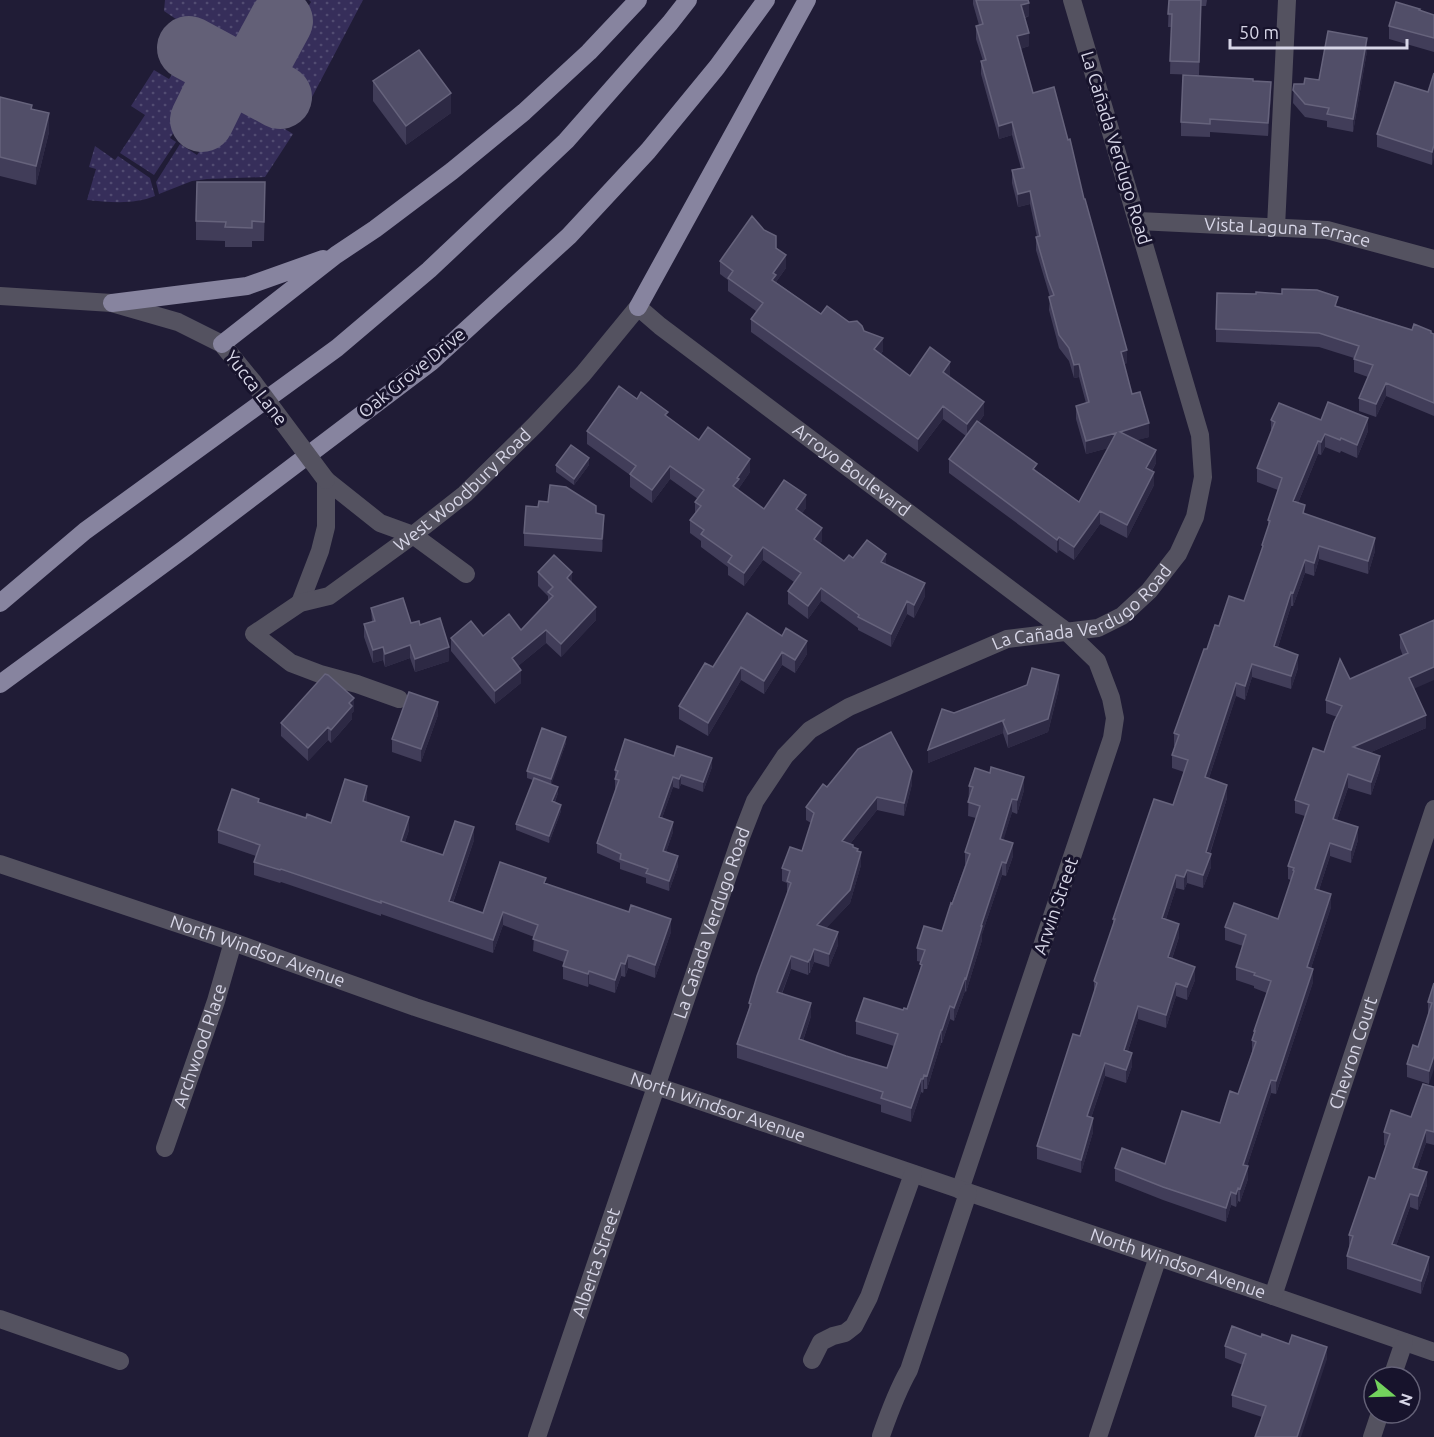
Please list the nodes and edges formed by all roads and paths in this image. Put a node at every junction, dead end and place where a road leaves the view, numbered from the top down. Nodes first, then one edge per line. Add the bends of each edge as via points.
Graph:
1 (638, 0) edge
2 (688, 0) edge
3 (766, 0) edge
4 (807, 0) edge
5 (1072, 0) edge
6 (1287, 0) edge
7 (1138, 221) junction
8 (1276, 227) junction
9 (336, 255) junction
10 (1434, 260) edge
11 (0, 296) edge
12 (112, 303) junction
13 (638, 307) junction
14 (222, 344) junction
15 (326, 480) junction
16 (413, 535) junction
17 (466, 574) dead end
18 (0, 603) edge
19 (300, 603) junction
20 (1067, 632) junction
21 (0, 684) edge
22 (399, 699) dead end
23 (1434, 809) edge
24 (0, 864) edge
25 (233, 942) junction
26 (656, 1086) junction
27 (165, 1148) dead end
28 (913, 1174) junction
29 (964, 1191) junction
30 (1158, 1257) junction
31 (1273, 1296) junction
32 (0, 1319) edge
33 (1404, 1342) junction
34 (1434, 1352) edge
35 (812, 1360) dead end
36 (120, 1361) dead end
37 (1396, 1365) edge
38 (881, 1436) edge
39 (537, 1437) edge
40 (1098, 1437) edge

1 - 9 main road via 524,112 452,171
2 - 18 main road via 566,141 429,270 338,348 85,531
3 - 21 main road, Oak Grove Drive via 648,151 569,236 431,362
4 - 13 main road
5 - 7 street, La Cañada Verdugo Road
6 - 8 street
7 - 8 street, Vista Laguna Terrace
7 - 20 street, La Cañada Verdugo Road via 1200,435 1203,477 1195,517 1178,554 1149,591 1122,616 1098,628
8 - 10 street, Vista Laguna Terrace via 1327,230
9 - 12 main road via 247,286
9 - 14 main road
11 - 12 street, Yucca Lane
12 - 14 street, Yucca Lane via 178,322
13 - 16 street, West Woodbury Road via 536,424 465,494
13 - 20 street, Arroyo Boulevard
14 - 15 street, Yucca Lane, bridge
15 - 16 street, Yucca Lane via 380,523
15 - 19 street via 326,527
16 - 17 street, Yucca Lane
16 - 19 street, West Woodbury Road via 329,596
19 - 22 street, West Woodbury Road via 254,634 291,663
20 - 26 street, La Cañada Verdugo Road via 1007,639 849,707 810,730 785,756 755,801
20 - 29 street, Arwin Street via 1097,661 1115,718 1112,738
23 - 31 street, Chevron Court
24 - 25 street, North Windsor Avenue
25 - 26 street, North Windsor Avenue
25 - 27 street, Archwood Place
26 - 28 street, North Windsor Avenue
26 - 39 street, Alberta Street
28 - 29 street, North Windsor Avenue
28 - 35 street via 869,1296 854,1326 821,1342
29 - 30 street, North Windsor Avenue
29 - 38 street, Arwin Street via 909,1370
30 - 31 street, North Windsor Avenue
30 - 40 street
31 - 33 street, North Windsor Avenue
32 - 36 street
33 - 34 street, North Windsor Avenue
33 - 37 street

